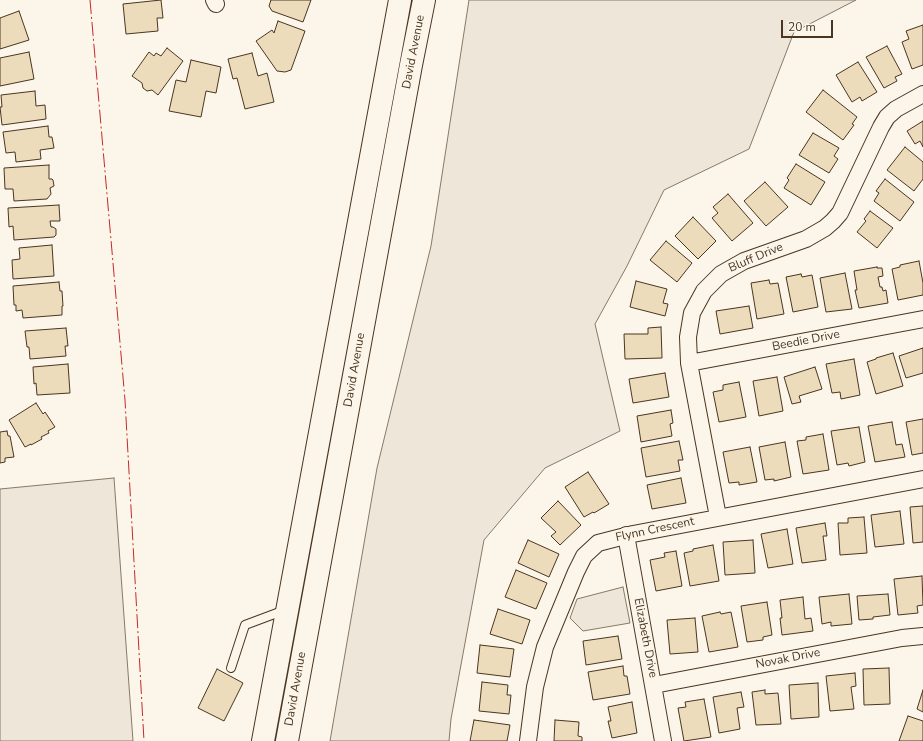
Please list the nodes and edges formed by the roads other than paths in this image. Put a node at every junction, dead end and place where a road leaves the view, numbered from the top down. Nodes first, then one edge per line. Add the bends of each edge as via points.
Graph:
1 (400, 0) edge
2 (424, 0) edge
3 (923, 94) edge
4 (923, 319) edge
5 (689, 363) junction
6 (923, 479) edge
7 (718, 517) junction
8 (626, 535) junction
9 (288, 609) junction
10 (923, 636) edge
11 (231, 668) dead end
12 (654, 685) junction
13 (263, 741) edge
14 (286, 741) edge
15 (528, 741) edge
16 (664, 741) edge

1 - 9 main road, David Avenue
2 - 14 main road, David Avenue
3 - 5 street, Bluff Drive via 887,117 840,213 833,221 806,239 738,264 721,274 704,291 692,313 688,337
4 - 5 street, Beedie Drive
5 - 7 street, Bluff Drive
6 - 7 street, Flynn Crescent
7 - 8 street, Flynn Crescent
8 - 12 street, Elizabeth Drive
8 - 15 street, Flynn Crescent via 598,543 584,556 576,572 540,666
9 - 11 lane via 245,625
9 - 13 main road, David Avenue
10 - 12 street, Novak Drive via 894,639
12 - 16 street, Elizabeth Drive

